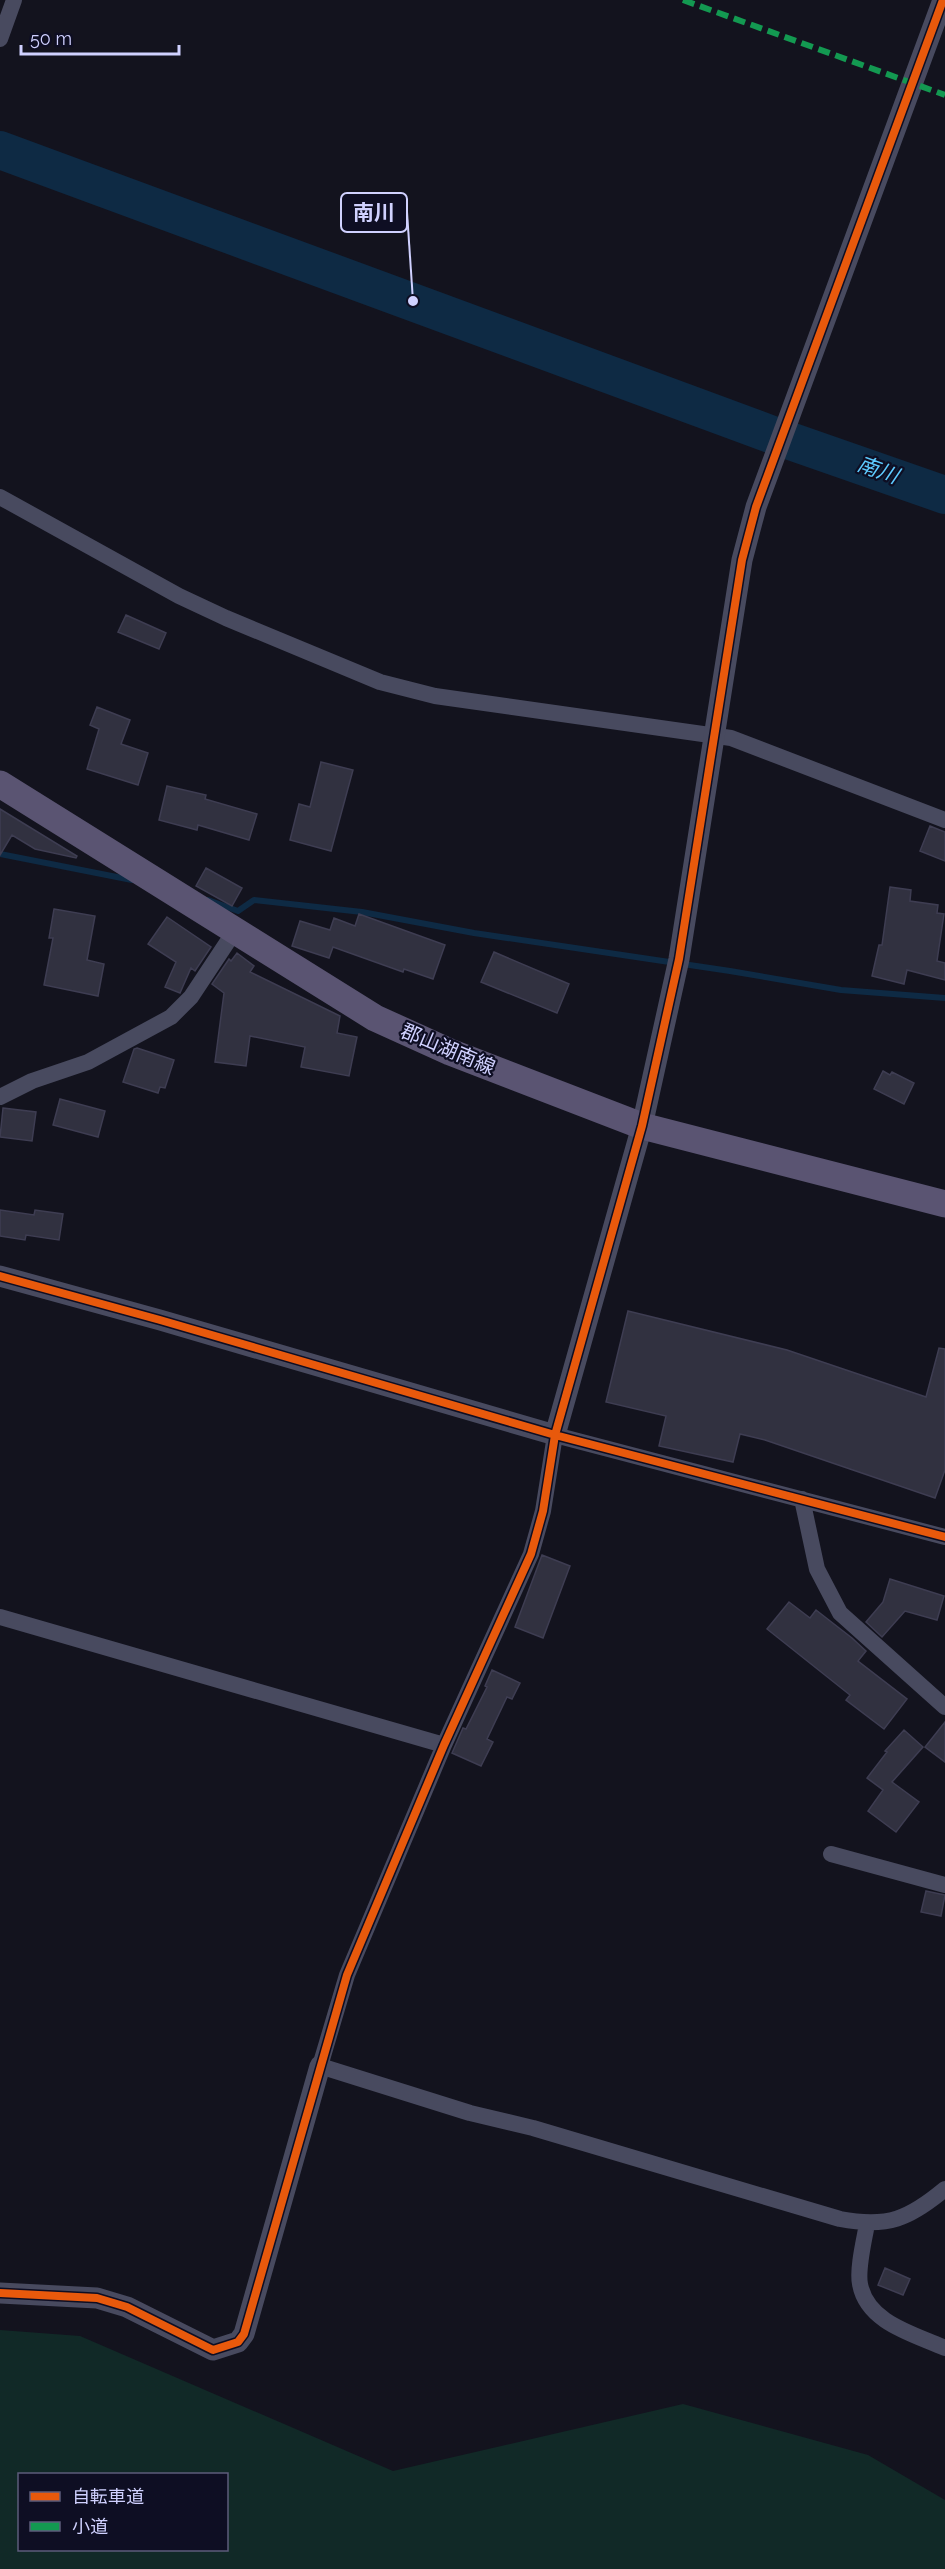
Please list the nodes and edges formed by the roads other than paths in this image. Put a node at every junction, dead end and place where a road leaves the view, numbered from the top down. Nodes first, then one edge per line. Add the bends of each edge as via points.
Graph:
1 (14, 0) edge
2 (943, 0) edge
3 (0, 39) edge
4 (0, 497) edge
5 (714, 735) junction
6 (0, 784) edge
7 (945, 820) edge
8 (236, 929) junction
9 (0, 1097) edge
10 (642, 1126) junction
11 (945, 1204) edge
12 (0, 1276) edge
13 (555, 1435) junction
14 (802, 1499) junction
15 (945, 1537) edge
16 (0, 1617) edge
17 (945, 1707) edge
18 (444, 1745) junction
19 (831, 1854) dead end
20 (945, 1885) edge
21 (320, 2066) junction
22 (945, 2189) edge
23 (867, 2224) junction
24 (0, 2293) edge
25 (945, 2348) edge

1 - 3 street
2 - 5 street via 756,507 742,560
4 - 5 street via 179,596 380,682 435,696
5 - 7 street via 731,738
5 - 10 street via 679,959
6 - 8 main road, 郡山湖南線
8 - 9 street via 190,997 171,1017 88,1062
8 - 10 main road, 郡山湖南線 via 375,1018 450,1052
10 - 11 main road, 郡山湖南線
10 - 13 street
12 - 13 street
13 - 14 street
13 - 18 street via 543,1511 531,1554
14 - 15 street
14 - 17 street via 817,1569 840,1613
16 - 18 street
18 - 21 street via 346,1975
19 - 20 street
21 - 23 street via 840,2220
21 - 24 street via 244,2334 238,2342 213,2350 126,2307 97,2298
22 - 23 street via 921,2209 894,2220
23 - 25 street via 860,2283 868,2303 880,2319

